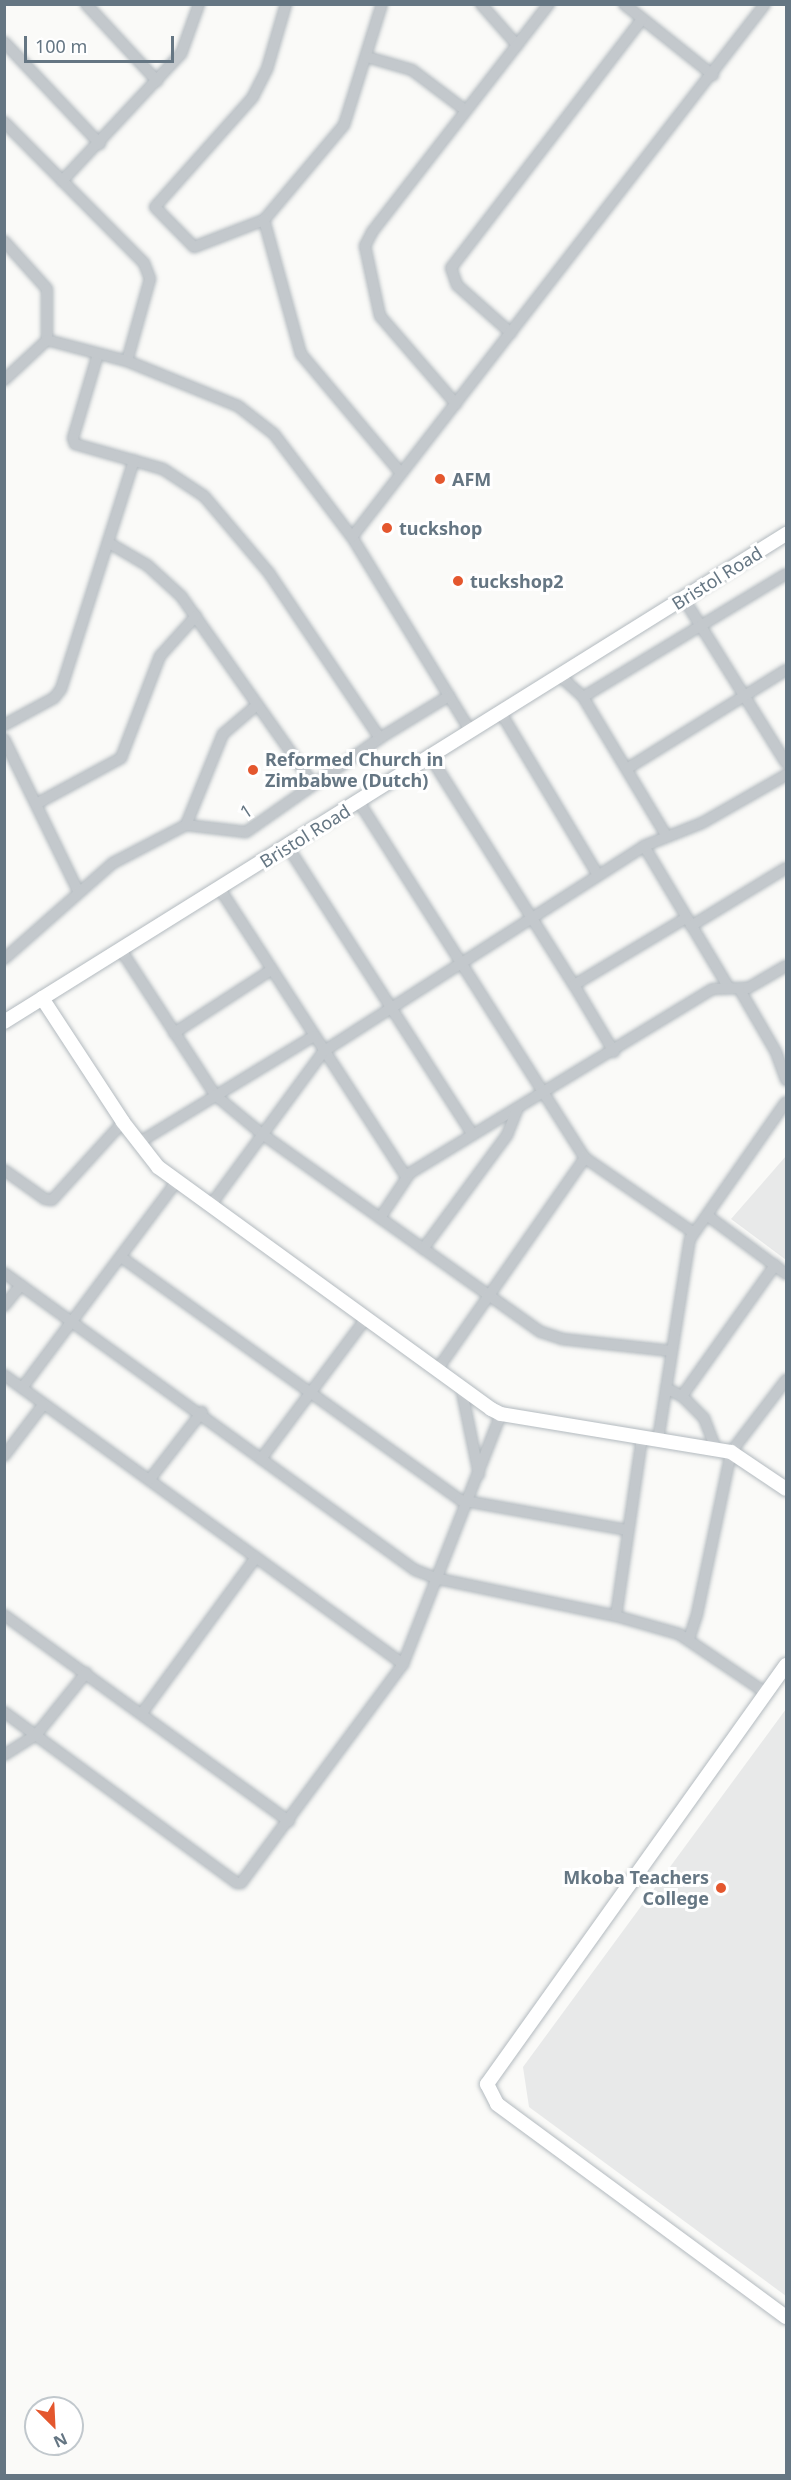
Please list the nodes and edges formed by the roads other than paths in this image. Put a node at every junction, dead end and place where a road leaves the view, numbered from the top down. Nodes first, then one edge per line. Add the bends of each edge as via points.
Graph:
1 (86, 4) edge
2 (199, 4) edge
3 (286, 4) edge
4 (382, 4) edge
5 (481, 4) edge
6 (549, 4) edge
7 (624, 4) edge
8 (765, 4) edge
9 (642, 19) junction
10 (4, 42) edge
11 (517, 45) junction
12 (367, 57) junction
13 (713, 75) junction
14 (157, 81) junction
15 (465, 110) junction
16 (4, 122) edge
17 (100, 144) junction
18 (62, 181) junction
19 (264, 220) junction
20 (4, 241) edge
21 (511, 333) junction
22 (47, 340) junction
23 (98, 354) junction
24 (127, 361) junction
25 (4, 380) edge
26 (456, 404) junction
27 (134, 460) junction
28 (400, 472) junction
29 (786, 534) edge
30 (352, 537) junction
31 (109, 543) junction
32 (786, 574) edge
33 (684, 600) junction
34 (195, 616) junction
35 (701, 627) junction
36 (786, 670) edge
37 (560, 676) junction
38 (448, 696) junction
39 (583, 696) junction
40 (744, 696) junction
41 (258, 705) junction
42 (501, 713) junction
43 (4, 725) edge
44 (471, 732) junction
45 (381, 738) junction
46 (4, 739) edge
47 (431, 758) junction
48 (786, 763) edge
49 (628, 768) junction
50 (786, 775) edge
51 (313, 784) junction
52 (359, 802) junction
53 (36, 804) junction
54 (186, 825) junction
55 (666, 835) junction
56 (644, 846) junction
57 (288, 847) junction
58 (786, 868) edge
59 (598, 875) junction
60 (220, 890) junction
61 (78, 891) junction
62 (530, 918) junction
63 (688, 922) junction
64 (121, 950) junction
65 (4, 959) edge
66 (462, 962) junction
67 (786, 966) edge
68 (271, 970) junction
69 (574, 985) junction
70 (729, 988) junction
71 (740, 990) junction
72 (42, 998) junction
73 (392, 1006) junction
74 (4, 1022) edge
75 (174, 1033) junction
76 (314, 1036) junction
77 (324, 1051) junction
78 (614, 1052) junction
79 (786, 1080) edge
80 (546, 1094) junction
81 (215, 1095) junction
82 (786, 1102) edge
83 (517, 1110) junction
84 (123, 1122) junction
85 (262, 1134) junction
86 (473, 1135) junction
87 (138, 1143) junction
88 (585, 1158) junction
89 (4, 1170) edge
90 (406, 1176) junction
91 (176, 1182) junction
92 (210, 1206) junction
93 (708, 1216) junction
94 (380, 1218) junction
95 (694, 1233) junction
96 (423, 1249) junction
97 (121, 1257) junction
98 (775, 1265) junction
99 (4, 1273) edge
100 (786, 1274) edge
101 (21, 1284) junction
102 (488, 1297) junction
103 (4, 1306) edge
104 (366, 1318) junction
105 (72, 1321) junction
106 (670, 1351) junction
107 (437, 1370) junction
108 (4, 1375) edge
109 (786, 1380) edge
110 (461, 1387) junction
111 (22, 1388) junction
112 (666, 1388) junction
113 (309, 1394) junction
114 (682, 1396) junction
115 (43, 1405) junction
116 (202, 1412) junction
117 (501, 1414) junction
118 (642, 1438) junction
119 (658, 1440) junction
120 (716, 1449) junction
121 (731, 1452) junction
122 (4, 1456) edge
123 (261, 1459) junction
124 (479, 1475) junction
125 (150, 1479) junction
126 (786, 1490) edge
127 (468, 1504) junction
128 (626, 1530) junction
129 (256, 1557) junction
130 (439, 1579) junction
131 (4, 1615) edge
132 (616, 1617) junction
133 (688, 1639) junction
134 (403, 1664) junction
135 (786, 1665) edge
136 (86, 1673) junction
137 (766, 1693) junction
138 (4, 1712) edge
139 (142, 1713) junction
140 (36, 1735) junction
141 (4, 1755) edge
142 (290, 1821) junction
143 (786, 2317) edge

1 - 14 street
2 - 14 street via 182,54
3 - 19 street via 267,69 254,97 155,207 194,247
4 - 12 street
5 - 11 street
6 - 11 street
7 - 9 street
8 - 13 street
9 - 13 street
9 - 21 street via 451,268 457,285
10 - 17 street
11 - 15 street
12 - 15 street via 412,70
12 - 19 street via 344,125
13 - 21 street
14 - 17 street
15 - 26 street via 372,232 364,250 380,316
16 - 18 street
17 - 18 street
18 - 24 street via 138,255 150,277
19 - 28 street via 301,354
20 - 22 street via 48,289
21 - 26 street
22 - 23 street
22 - 25 street
23 - 24 street
23 - 27 street via 74,442
24 - 30 street via 227,400 267,428
26 - 28 street
27 - 31 street
27 - 45 street via 163,469 204,496 269,573
28 - 30 street
29 - 33 street, Bristol Road
30 - 38 street
31 - 34 street via 171,585
31 - 43 street via 62,689 54,698
32 - 35 street
33 - 35 street
33 - 37 street, Bristol Road
34 - 41 street
34 - 53 street via 160,656 121,758
35 - 39 street
35 - 40 street
36 - 40 street
37 - 39 street
37 - 42 street, Bristol Road
38 - 44 street
38 - 45 street, 1
39 - 49 street
40 - 48 street
40 - 49 street
41 - 51 street
41 - 54 street via 223,734
42 - 44 street, Bristol Road
42 - 59 street
44 - 47 street, Bristol Road
45 - 51 street, 1
46 - 53 street
47 - 52 street, Bristol Road
47 - 62 street
49 - 55 street
50 - 55 street via 702,823
51 - 54 street, 1 via 246,832
52 - 57 street, Bristol Road
52 - 66 street
53 - 61 street
54 - 61 street via 119,859
55 - 56 street
56 - 59 street
56 - 63 street
57 - 60 street, Bristol Road
57 - 73 street
58 - 63 street
59 - 62 street
60 - 64 street, Bristol Road
60 - 68 street
61 - 65 street
62 - 66 street
62 - 69 street
63 - 69 street
63 - 70 street
64 - 72 street, Bristol Road
64 - 75 street
66 - 73 street
66 - 80 street
67 - 71 street
68 - 75 street
68 - 76 street
69 - 78 street
70 - 71 street
70 - 78 street via 713,989
71 - 79 street via 776,1052
72 - 74 street, Bristol Road
72 - 84 street
73 - 77 street
73 - 86 street
75 - 81 street
76 - 77 street
76 - 81 street
77 - 85 street
77 - 90 street
78 - 80 street
80 - 83 street
80 - 88 street
81 - 85 street
81 - 87 street
82 - 93 street
83 - 86 street
83 - 96 street via 507,1136
84 - 87 street
84 - 89 street via 52,1200
85 - 92 street
85 - 94 street
86 - 90 street
87 - 91 street
88 - 95 street
88 - 102 street
90 - 94 street
91 - 92 street
91 - 97 street
92 - 104 street
93 - 95 street
93 - 98 street
94 - 96 street
95 - 106 street
96 - 102 street
97 - 105 street
97 - 113 street
98 - 100 street
98 - 114 street
99 - 101 street
101 - 103 street
101 - 105 street
102 - 106 street via 553,1337
102 - 107 street
104 - 107 street
104 - 113 street
105 - 111 street
105 - 116 street
106 - 112 street
107 - 110 street
108 - 111 street
109 - 121 street
110 - 117 street
110 - 124 street
111 - 115 street
112 - 114 street
112 - 119 street
113 - 123 street
113 - 127 street via 421,1476
114 - 120 street via 704,1418
115 - 122 street
115 - 125 street
116 - 123 street
116 - 125 street
117 - 118 street
117 - 124 street
118 - 119 street
118 - 128 street
119 - 120 street
120 - 121 street
121 - 126 street
121 - 133 street via 698,1614
123 - 130 street via 396,1559
124 - 127 street
125 - 129 street
127 - 128 street
127 - 130 street
128 - 132 street
129 - 134 street
129 - 139 street
130 - 132 street
130 - 134 street
131 - 136 street
132 - 133 street
133 - 137 street
134 - 142 street
135 - 137 street
136 - 139 street
136 - 140 street
137 - 143 street via 487,2084 497,2104
138 - 140 street
139 - 142 street
140 - 141 street
140 - 142 street via 237,1883 243,1882

